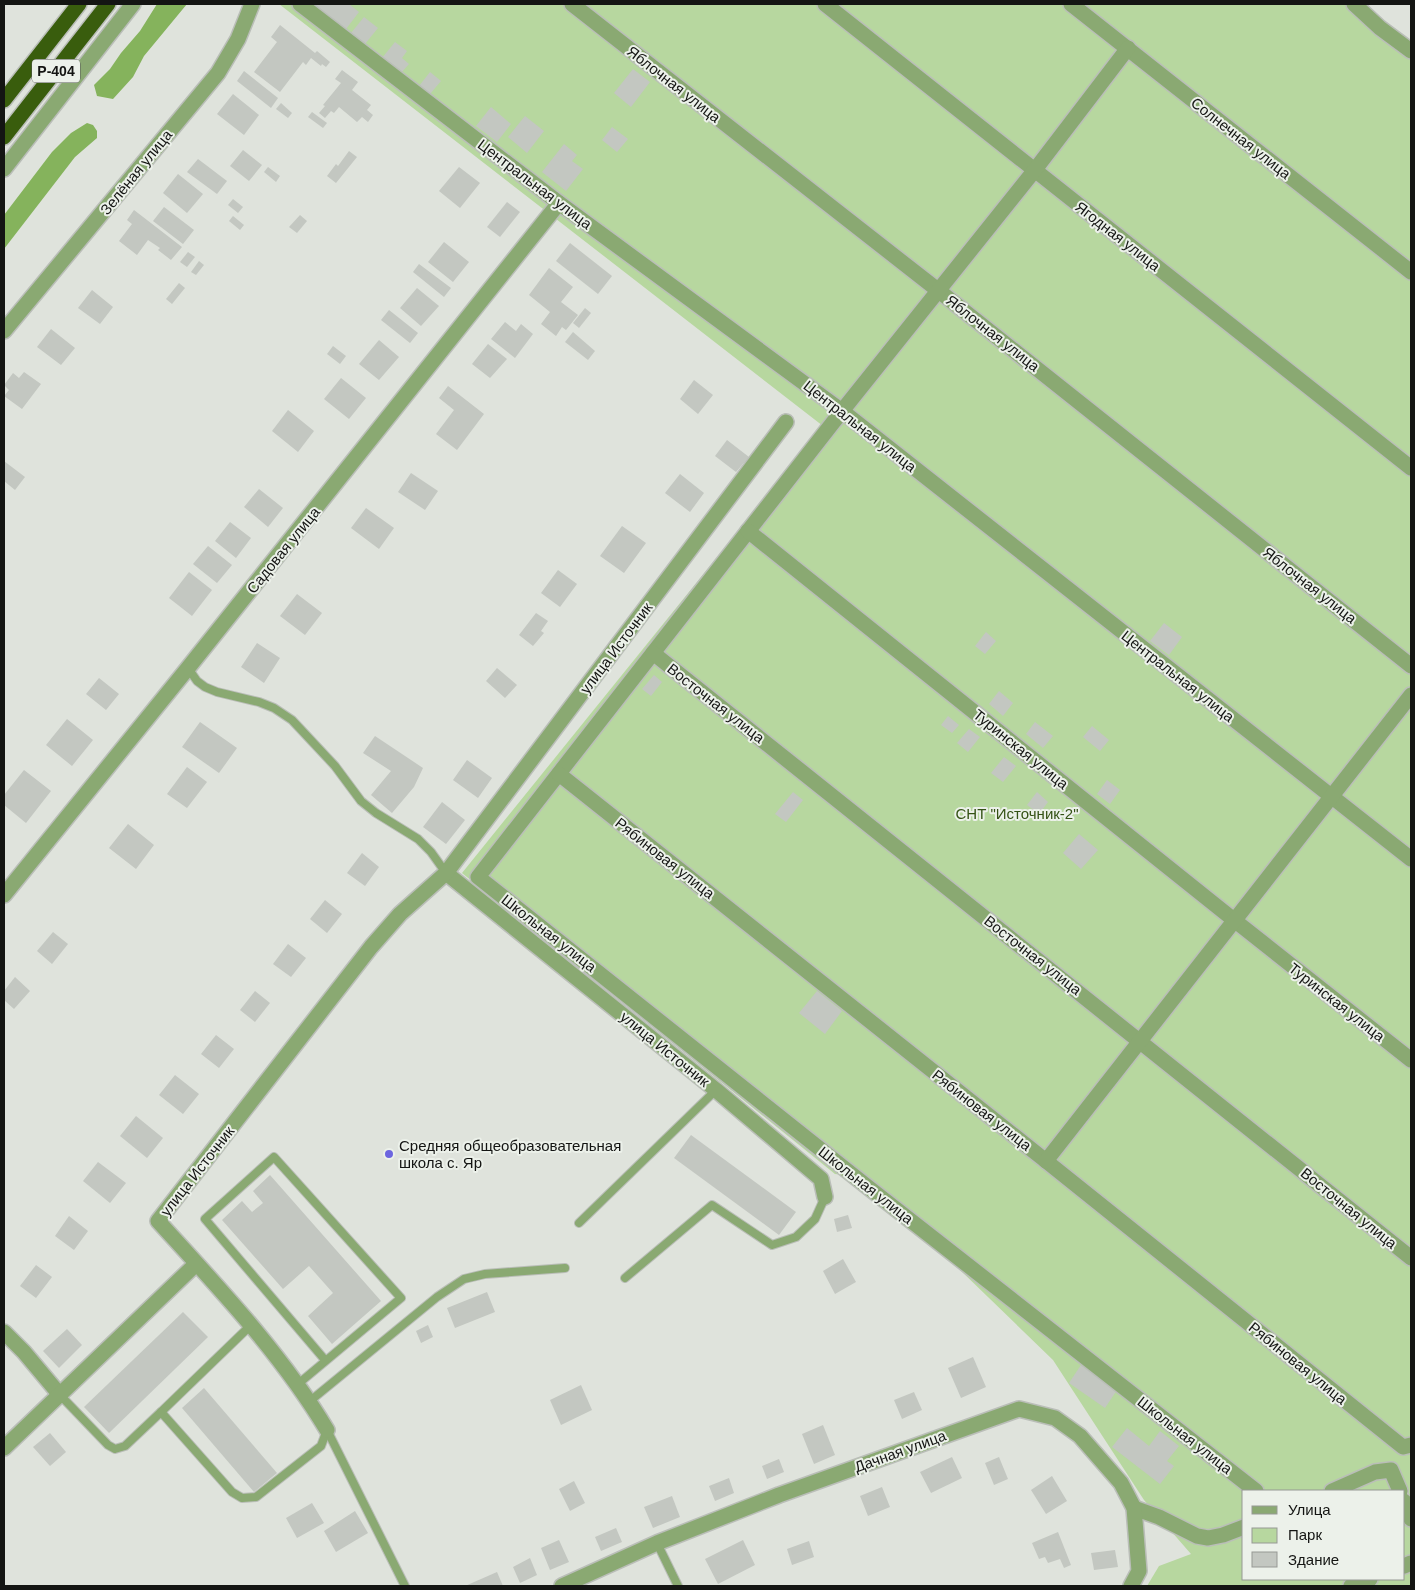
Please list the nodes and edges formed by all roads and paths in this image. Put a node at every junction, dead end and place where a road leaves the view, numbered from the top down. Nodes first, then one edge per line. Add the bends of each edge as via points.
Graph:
1 (79, 4) edge
2 (108, 4) edge
3 (133, 4) edge
4 (252, 4) edge
5 (300, 4) edge
6 (572, 4) edge
7 (825, 4) edge
8 (1071, 4) edge
9 (1354, 4) edge
10 (1128, 48) junction
11 (1411, 51) edge
12 (4, 99) edge
13 (4, 137) edge
14 (4, 169) edge
15 (1034, 171) junction
16 (559, 203) junction
17 (1411, 272) edge
18 (940, 291) junction
19 (4, 331) edge
20 (842, 411) junction
21 (786, 422) dead end
22 (1411, 468) edge
23 (748, 531) junction
24 (653, 653) junction
25 (1411, 666) edge
26 (188, 668) junction
27 (1411, 695) edge
28 (559, 774) junction
29 (1331, 797) junction
30 (1411, 859) edge
31 (446, 873) junction
32 (4, 895) edge
33 (1234, 920) junction
34 (1141, 1041) junction
35 (1411, 1060) edge
36 (716, 1090) junction
37 (1046, 1161) junction
38 (825, 1197) joint
39 (579, 1223) dead end
40 (1411, 1258) edge
41 (196, 1264) junction
42 (565, 1268) dead end
43 (625, 1278) dead end
44 (250, 1326) junction
45 (4, 1332) edge
46 (326, 1360) junction
47 (298, 1384) junction
48 (60, 1395) junction
49 (310, 1401) junction
50 (161, 1412) junction
51 (328, 1430) junction
52 (1407, 1446) edge
53 (4, 1448) edge
54 (1255, 1490) edge
55 (1334, 1490) edge
56 (1400, 1490) edge
57 (1405, 1504) edge
58 (1134, 1508) junction
59 (1411, 1519) edge
60 (1242, 1528) edge
61 (658, 1543) junction
62 (1367, 1580) edge
63 (405, 1586) edge
64 (562, 1586) edge
65 (678, 1586) edge
66 (1130, 1586) edge
67 (1350, 1586) edge

1 - 12 highway, Р-404
2 - 13 highway, Р-404
3 - 14 street
4 - 19 street, Зелёная улица via 238,39 218,73
5 - 16 street, Центральная улица
6 - 18 street, Яблочная улица
7 - 15 street, Ягодная улица
8 - 10 street, Солнечная улица
9 - 11 street
10 - 15 street
10 - 17 street, Солнечная улица
15 - 18 street
15 - 22 street, Ягодная улица
16 - 20 street, Центральная улица
16 - 26 street, Садовая улица
18 - 20 street
18 - 25 street, Яблочная улица
20 - 23 street
20 - 29 street, Центральная улица
21 - 31 street, улица Источник
23 - 24 street
23 - 33 street, Туринская улица
24 - 28 street
24 - 34 street, Восточная улица
26 - 31 lane via 205,687 259,702 292,720 335,766 361,801 418,839
26 - 32 street, Садовая улица
27 - 29 street
28 - 37 street, Рябиновая улица
28 - 54 street, Школьная улица via 478,877
29 - 30 street, Центральная улица
29 - 33 street
31 - 36 street, улица Источник
31 - 41 street, улица Источник via 400,914 371,947 158,1221
33 - 34 street
33 - 35 street, Туринская улица
34 - 37 street
34 - 40 street, Восточная улица
36 - 38 street, улица Источник via 821,1179
36 - 39 lane
37 - 52 street, Рябиновая улица
38 - 43 lane via 815,1219 796,1237 772,1245 712,1205
41 - 44 street
41 - 48 street
42 - 49 lane via 485,1274 464,1279 437,1297
44 - 47 street
44 - 50 lane
45 - 48 street
46 - 46 lane via 401,1298 274,1157 204,1219
46 - 47 lane
47 - 49 street
48 - 50 lane via 108,1446 115,1449 125,1446
48 - 53 street
49 - 51 street
50 - 51 lane via 232,1492 242,1498 256,1498 321,1446
51 - 63 lane
55 - 56 street via 1375,1472 1391,1470
57 - 59 street
58 - 60 street via 1208,1538
58 - 61 street, Дачная улица via 1121,1484 1080,1436 1055,1418 1019,1409 779,1495
58 - 66 street, Дачная улица via 1139,1571
61 - 64 street, Дачная улица
61 - 65 lane
62 - 67 street

